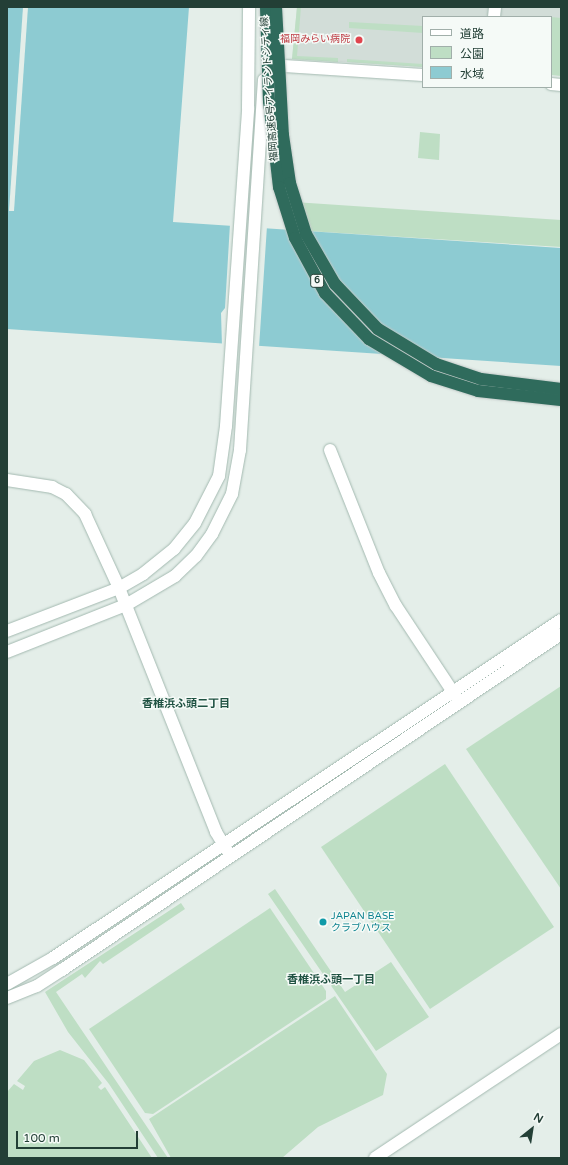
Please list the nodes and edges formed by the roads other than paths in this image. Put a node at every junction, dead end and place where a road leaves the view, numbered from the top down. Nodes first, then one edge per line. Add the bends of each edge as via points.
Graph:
1 (249, 7) edge
2 (266, 7) edge
3 (273, 7) edge
4 (276, 7) edge
5 (266, 65) junction
6 (422, 75) edge
7 (561, 389) edge
8 (561, 400) edge
9 (330, 450) dead end
10 (7, 480) edge
11 (119, 588) junction
12 (126, 605) junction
13 (561, 620) edge
14 (7, 631) edge
15 (561, 634) edge
16 (7, 652) edge
17 (457, 697) junction
18 (223, 844) junction
19 (231, 856) junction
20 (7, 984) edge
21 (7, 998) edge
22 (561, 1034) edge
23 (376, 1158) edge

1 - 11 street via 246,133 226,426 219,476 196,523 174,549
2 - 8 highway, 福岡高速6号アイランドシティ線 / 6, bridge via 269,101 279,187 295,238 325,293 369,339 432,376 478,391
3 - 5 street
4 - 7 highway, 福岡高速6号アイランドシティ線 / 6, bridge via 281,108 290,183 306,234 335,284 378,329 436,364 481,379
5 - 6 street
5 - 12 street via 236,481 212,534 179,573
9 - 17 street via 379,573 396,606
10 - 11 street via 52,487 74,501 90,525
11 - 12 street
11 - 14 street
12 - 16 street
12 - 18 street
13 - 17 street
15 - 17 street
17 - 18 street
17 - 19 street
18 - 19 street
18 - 20 street via 30,973
19 - 21 street via 37,986
22 - 23 street

